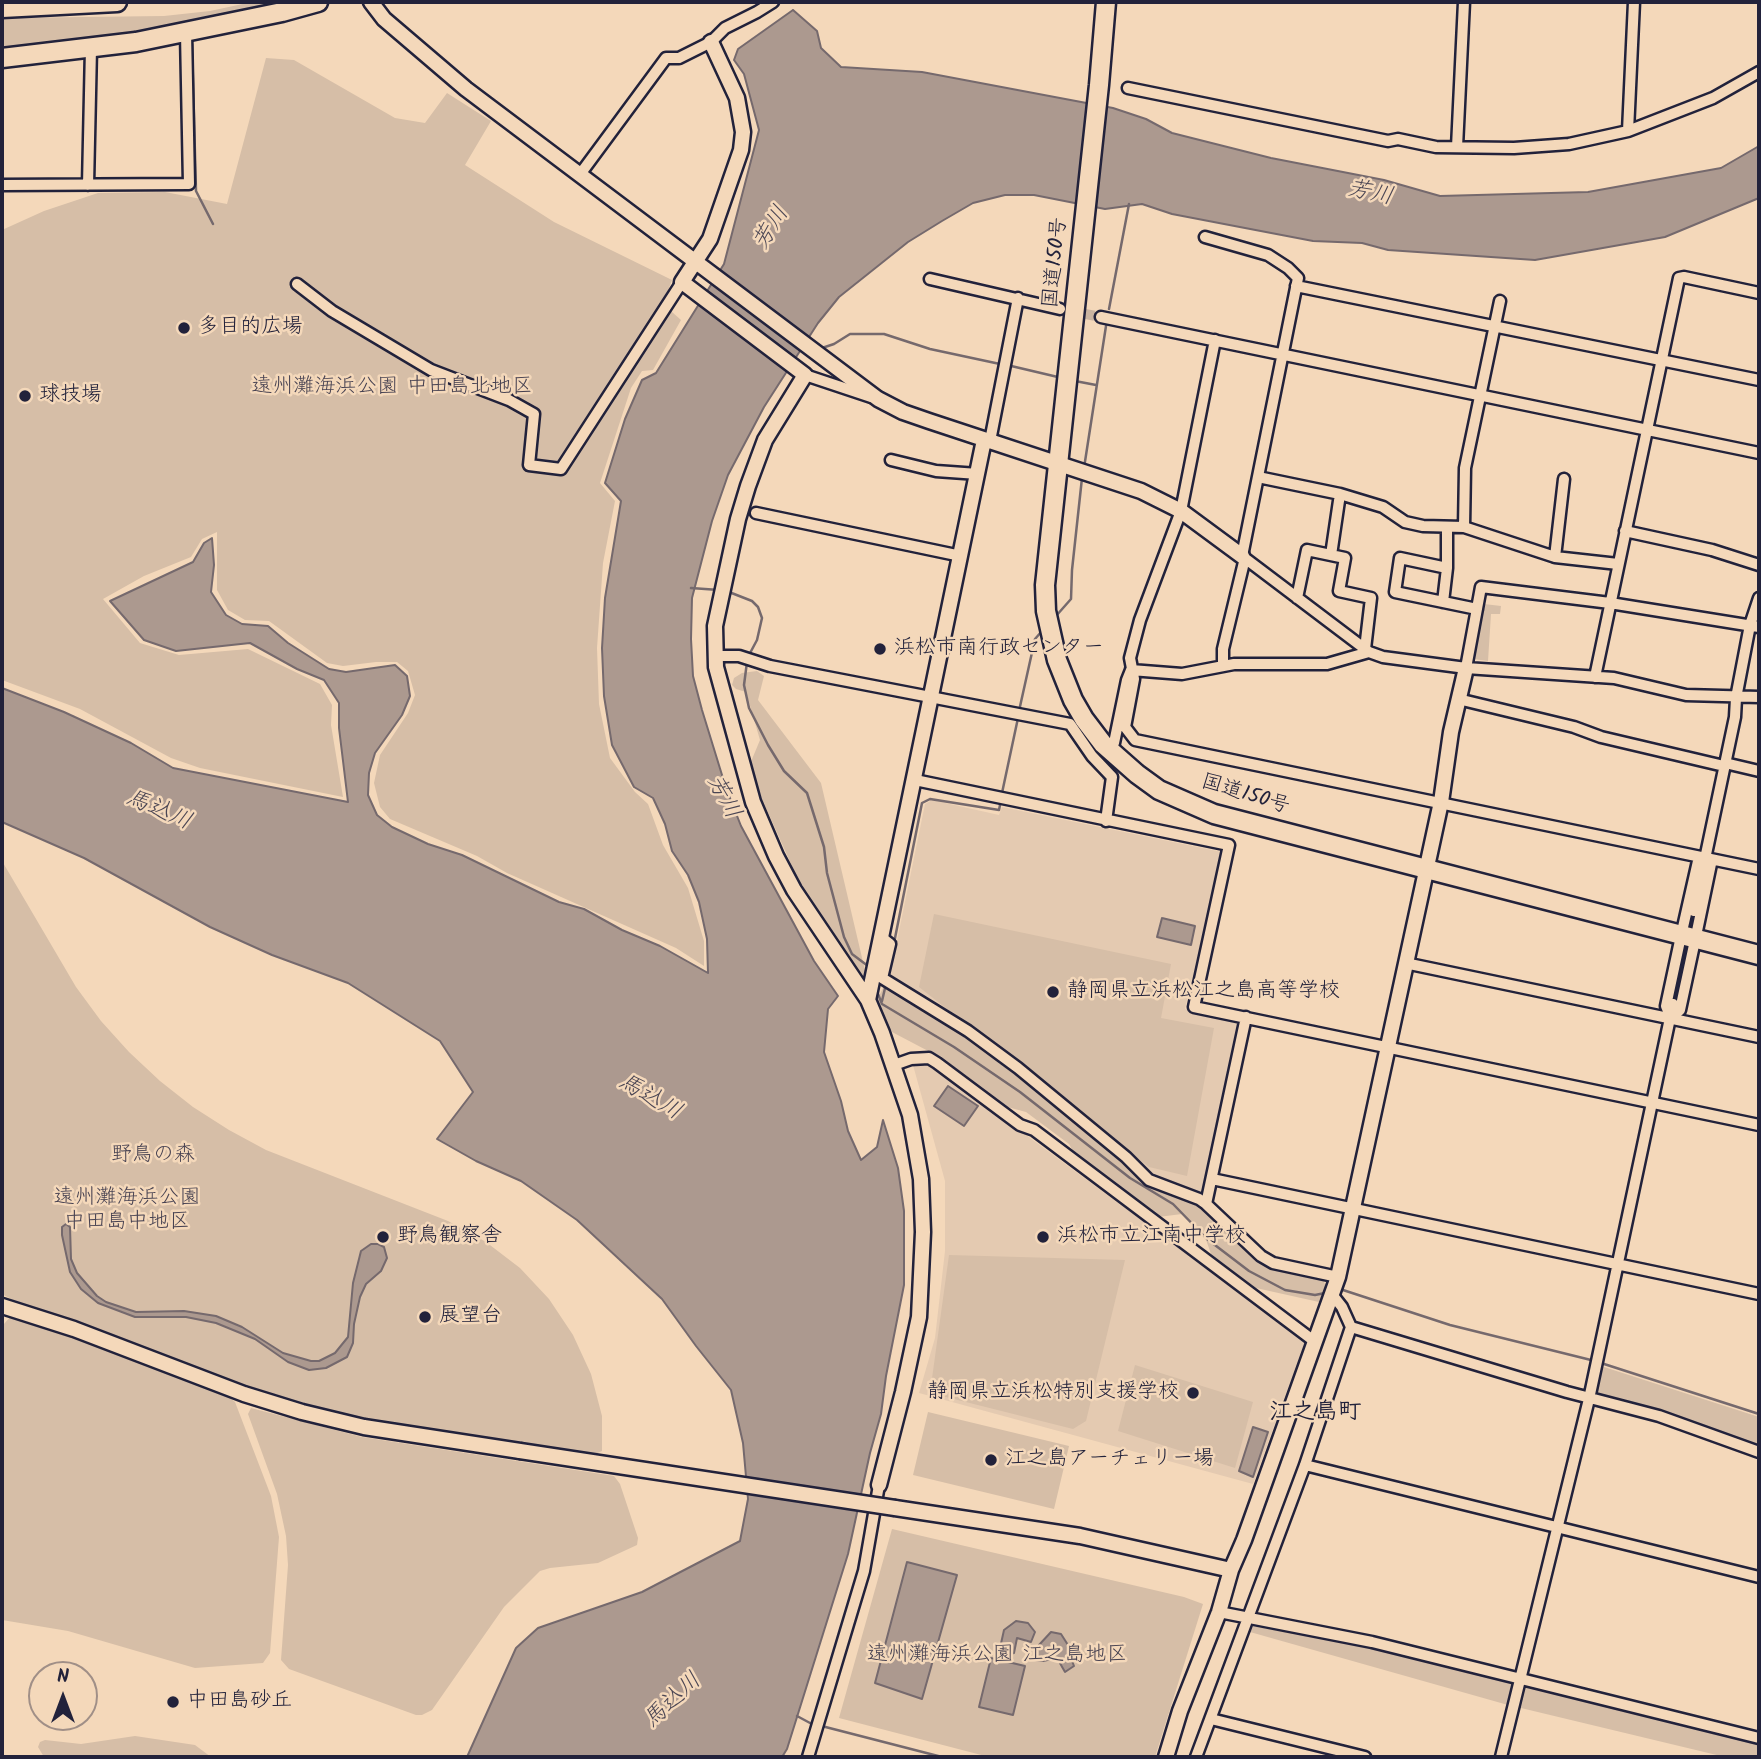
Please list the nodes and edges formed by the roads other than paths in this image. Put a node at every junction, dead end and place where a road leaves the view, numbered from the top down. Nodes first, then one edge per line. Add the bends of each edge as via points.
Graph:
1 (117, 2) edge
2 (318, 2) edge
3 (371, 2) edge
4 (773, 2) edge
5 (1106, 2) edge
6 (1114, 2) edge
7 (1464, 2) edge
8 (1634, 2) edge
9 (85, 4) edge
10 (2, 8) edge
11 (186, 33) junction
12 (711, 42) junction
13 (91, 48) junction
14 (2, 58) edge
15 (1759, 72) edge
16 (1099, 85) junction
17 (1128, 88) dead end
18 (1628, 131) junction
19 (1457, 146) junction
20 (581, 173) junction
21 (2, 185) edge
22 (88, 185) junction
23 (1205, 237) dead end
24 (697, 263) junction
25 (930, 279) dead end
26 (682, 282) junction
27 (298, 284) dead end
28 (1296, 286) junction
29 (1759, 293) edge
30 (1018, 299) junction
31 (1500, 302) dead end
32 (1060, 309) tunnel mouth
33 (1101, 317) tunnel mouth
34 (1494, 327) junction
35 (1215, 340) junction
36 (1283, 353) junction
37 (1661, 360) junction
38 (805, 374) junction
39 (1759, 380) edge
40 (1479, 394) junction
41 (878, 399) junction
42 (1646, 429) junction
43 (987, 440) junction
44 (1759, 453) edge
45 (891, 460) dead end
46 (1059, 462) junction
47 (978, 474) junction
48 (1258, 477) junction
49 (1564, 479) dead end
50 (1340, 494) junction
51 (1181, 512) junction
52 (756, 513) dead end
53 (1447, 527) junction
54 (1464, 527) junction
55 (1625, 531) junction
56 (1331, 555) junction
57 (961, 556) junction
58 (1243, 557) junction
59 (1555, 557) junction
60 (1618, 564) junction
61 (1759, 565) edge
62 (1447, 568) junction
63 (1297, 598) junction
64 (1759, 598) edge
65 (1443, 602) junction
66 (1610, 603) junction
67 (1477, 609) junction
68 (1755, 626) edge
69 (1367, 650) junction
70 (715, 656) junction
71 (1223, 666) junction
72 (1466, 668) junction
73 (1131, 670) junction
74 (1595, 677) junction
75 (931, 697) junction
76 (1759, 697) edge
77 (1736, 698) junction
78 (1458, 699) junction
79 (1114, 743) tunnel mouth
80 (1725, 765) junction
81 (1759, 771) edge
82 (915, 780) junction
83 (1107, 781) tunnel mouth
84 (1441, 802) junction
85 (1103, 820) junction
86 (1706, 857) junction
87 (1426, 867) junction
88 (1759, 869) edge
89 (1694, 911) tunnel mouth
90 (881, 937) junction
91 (1688, 937) junction
92 (1759, 955) edge
93 (1405, 963) junction
94 (868, 1000) junction
95 (1673, 1004) tunnel mouth
96 (1246, 1017) junction
97 (1671, 1018) junction
98 (1759, 1037) edge
99 (1387, 1047) junction
100 (894, 1065) junction
101 (1653, 1103) junction
102 (1759, 1125) edge
103 (1212, 1179) junction
104 (1206, 1204) junction
105 (1353, 1209) junction
106 (1619, 1264) junction
107 (1338, 1277) junction
108 (1331, 1293) junction
109 (1759, 1294) edge
110 (2, 1306) edge
111 (1351, 1326) junction
112 (1314, 1341) junction
113 (1589, 1399) junction
114 (1759, 1452) edge
115 (1304, 1465) junction
116 (879, 1485) joint
117 (1557, 1527) junction
118 (1231, 1570) junction
119 (1759, 1577) edge
120 (1219, 1612) junction
121 (1249, 1619) junction
122 (1521, 1678) junction
123 (1211, 1719) junction
124 (1759, 1738) edge
125 (808, 1757) edge
126 (1166, 1757) edge
127 (1196, 1757) edge
128 (1365, 1757) edge
129 (1501, 1757) edge

1 - 9 highway
2 - 11 highway
3 - 20 street via 439,67
4 - 12 street via 726,27
5 - 16 highway, 国道150号
6 - 16 highway, 国道150号
7 - 19 street
8 - 18 street
9 - 10 highway
11 - 13 highway
11 - 22 street via 188,184
12 - 20 street via 679,58 666,58
12 - 24 street via 737,98 743,132 721,209
13 - 14 highway
13 - 22 street
15 - 18 street via 1713,99
16 - 46 highway, 国道150号
17 - 19 street via 1388,141
18 - 19 street via 1569,144
20 - 24 street
21 - 22 street
23 - 28 street via 1268,255 1289,268 1298,278
24 - 26 street
24 - 41 street
25 - 30 street
26 - 27 street via 561,469 529,465 534,414 431,370 332,312
26 - 38 street
28 - 34 street
28 - 36 street
29 - 37 street via 1679,278
30 - 32 street
30 - 43 street
31 - 34 street
33 - 35 street
34 - 37 street
34 - 40 street
35 - 36 street
35 - 51 street
36 - 40 street
36 - 48 street
37 - 39 street
37 - 42 street
38 - 41 street
38 - 70 street via 765,440 748,486 715,626
40 - 42 street
40 - 54 street via 1465,468
41 - 43 street
42 - 44 street
42 - 55 street
43 - 46 street
43 - 47 street
45 - 47 street via 936,471
46 - 51 street via 1141,491
46 - 87 highway, 国道150号 via 1046,611 1056,660 1073,700 1103,744 1159,790 1214,814
47 - 57 street
48 - 50 street
48 - 58 street
49 - 59 street
50 - 53 street via 1383,507 1405,522
50 - 56 street
51 - 58 street
51 - 73 street via 1140,621
52 - 57 street
53 - 54 street
53 - 62 street
54 - 59 street
55 - 60 street
55 - 61 street
56 - 63 street via 1307,550
56 - 69 street via 1345,558 1339,591 1371,598
57 - 75 street
58 - 63 street
58 - 71 street
59 - 60 street
60 - 66 street
62 - 65 street
62 - 65 street via 1401,558 1395,592
63 - 69 street
64 - 68 street
65 - 67 street
66 - 67 street via 1481,587
66 - 68 street
66 - 74 street
67 - 72 street
68 - 77 street
69 - 71 street via 1327,664
69 - 72 street via 1402,661
70 - 75 street via 739,656
70 - 94 street via 753,802 776,856
71 - 73 street via 1182,674
72 - 74 street
72 - 78 street
73 - 79 street
73 - 84 street via 1135,679 1125,727 1135,740
74 - 77 street via 1686,695
75 - 82 street
75 - 85 street via 1070,724 1112,777
76 - 77 street
77 - 80 street
78 - 80 street
78 - 84 street
80 - 81 street
80 - 86 street
82 - 85 street
82 - 90 street
83 - 85 street
84 - 86 street
84 - 87 street
85 - 96 street via 1228,845 1194,1007
86 - 88 street
86 - 89 street
86 - 91 street via 1711,864
86 - 91 street via 1698,861
87 - 91 highway, 国道150号
87 - 93 street
90 - 94 street
90 - 104 street via 890,944 882,978 1008,1061 1149,1180
91 - 92 highway, 国道150号
91 - 97 street via 1666,1006
91 - 97 street via 1680,1010
93 - 97 street
93 - 99 street
94 - 100 street
95 - 97 street
96 - 99 street
96 - 103 street
97 - 98 street
97 - 101 street
99 - 101 street
99 - 105 street
100 - 112 street via 929,1058 937,1063 1020,1125 1034,1130
100 - 116 street via 916,1145 923,1232 916,1338
101 - 102 street
101 - 106 street
103 - 104 street
103 - 105 street
104 - 107 street via 1273,1263
105 - 106 street
105 - 107 street
106 - 109 street
106 - 113 street
107 - 108 street
108 - 111 street
108 - 112 street
110 - 118 street, bridge via 244,1394 364,1427 1080,1536
111 - 113 street
111 - 115 street
112 - 118 street
113 - 114 street via 1659,1416
113 - 117 street
115 - 117 street
115 - 121 street
116 - 125 street via 864,1571
117 - 119 street
117 - 122 street
118 - 120 street
120 - 121 street
120 - 126 street
121 - 122 street via 1372,1642
121 - 123 street
122 - 124 street
122 - 129 street
123 - 127 street
123 - 128 street

